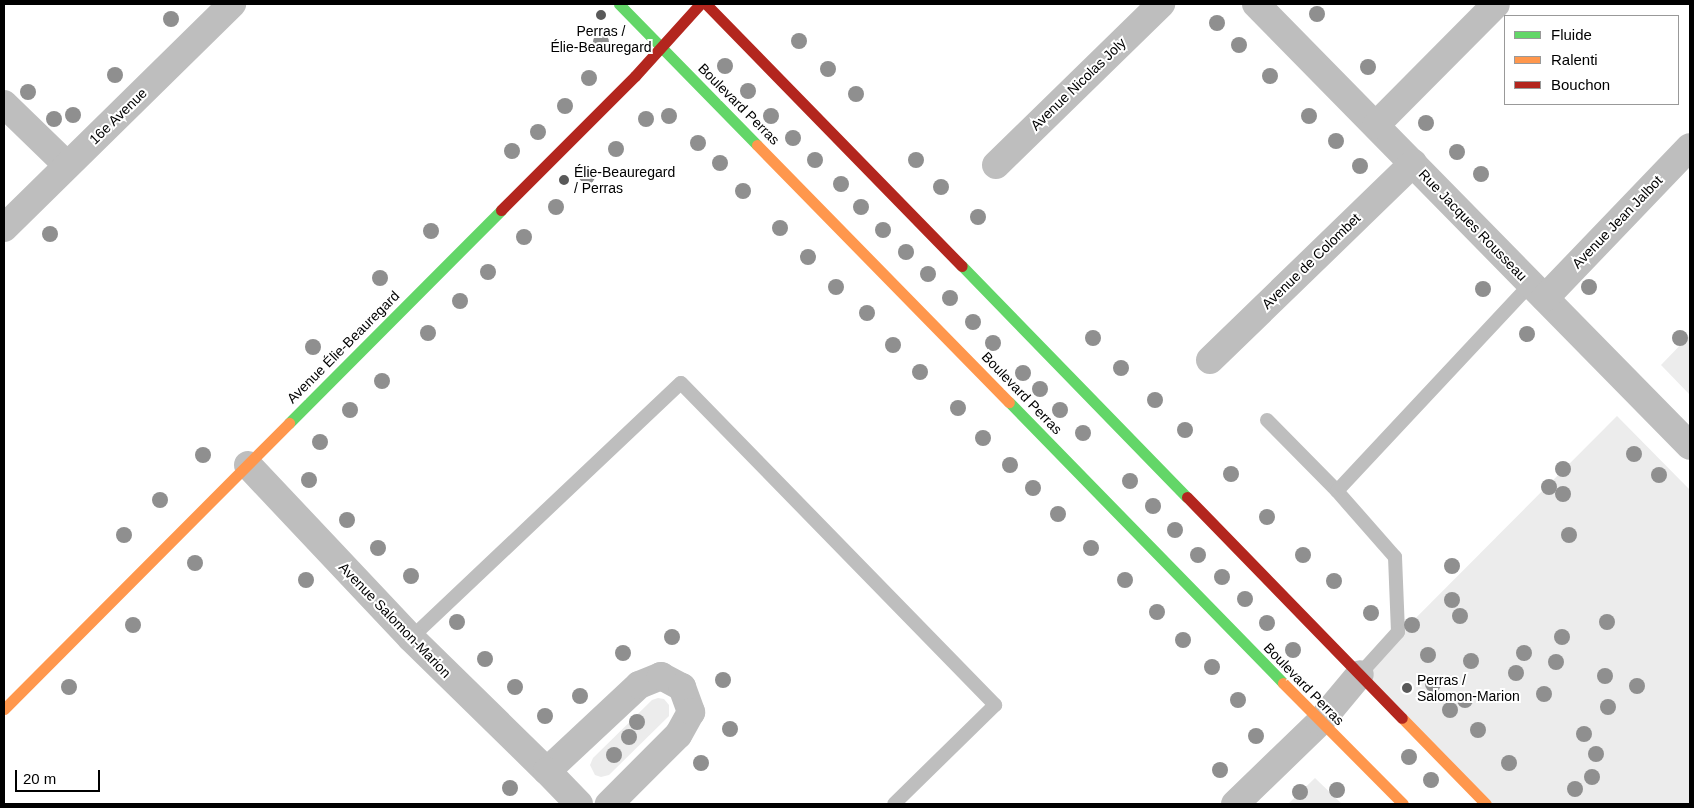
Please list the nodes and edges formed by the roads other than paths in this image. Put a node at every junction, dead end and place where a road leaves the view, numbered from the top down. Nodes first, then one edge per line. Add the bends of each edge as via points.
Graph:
1 (232, 4) edge
2 (620, 4) edge
3 (700, 4) edge
4 (706, 4) edge
5 (1161, 4) edge
6 (1256, 4) edge
7 (1496, 4) edge
8 (662, 48) junction
9 (4, 104) edge
10 (1376, 125) junction
11 (1690, 147) edge
12 (1413, 163) junction
13 (67, 165) junction
14 (996, 165) dead end
15 (4, 228) edge
16 (1538, 291) junction
17 (1210, 360) dead end
18 (1267, 420) dead end
19 (1690, 446) edge
20 (248, 465) junction
21 (1337, 492) junction
22 (411, 638) junction
23 (1360, 674) junction
24 (4, 709) edge
25 (1320, 722) junction
26 (547, 771) junction
27 (579, 804) edge
28 (609, 804) edge
29 (894, 804) edge
30 (1235, 804) edge
31 (1403, 804) edge
32 (1486, 804) edge

1 - 13 street, 16e Avenue
2 - 8 main road, Boulevard Perras
3 - 8 main road, Avenue Élie-Beauregard
4 - 23 main road
5 - 14 street, Avenue Nicolas Joly
6 - 10 street, Rue Jacques Rousseau
7 - 10 street
8 - 20 main road, Avenue Élie-Beauregard
8 - 25 main road, Boulevard Perras
9 - 13 street
10 - 12 street, Rue Jacques Rousseau
11 - 16 street, Avenue Jean Jalbot
12 - 16 street, Rue Jacques Rousseau
12 - 17 street, Avenue de Colombet
13 - 15 street, 16e Avenue
16 - 19 street, Rue Jacques Rousseau
16 - 21 lane
18 - 21 lane
20 - 22 street, Avenue Salomon-Marion
20 - 24 main road, Avenue Élie-Beauregard
21 - 23 lane via 1395,557 1398,632
22 - 26 street, Avenue Salomon-Marion
22 - 29 lane via 681,383 996,705
23 - 25 street
23 - 32 main road
25 - 30 street
25 - 31 main road, Boulevard Perras
26 - 27 street, Avenue Salomon-Marion
26 - 28 street via 639,685 661,676 682,687 691,712 678,735

